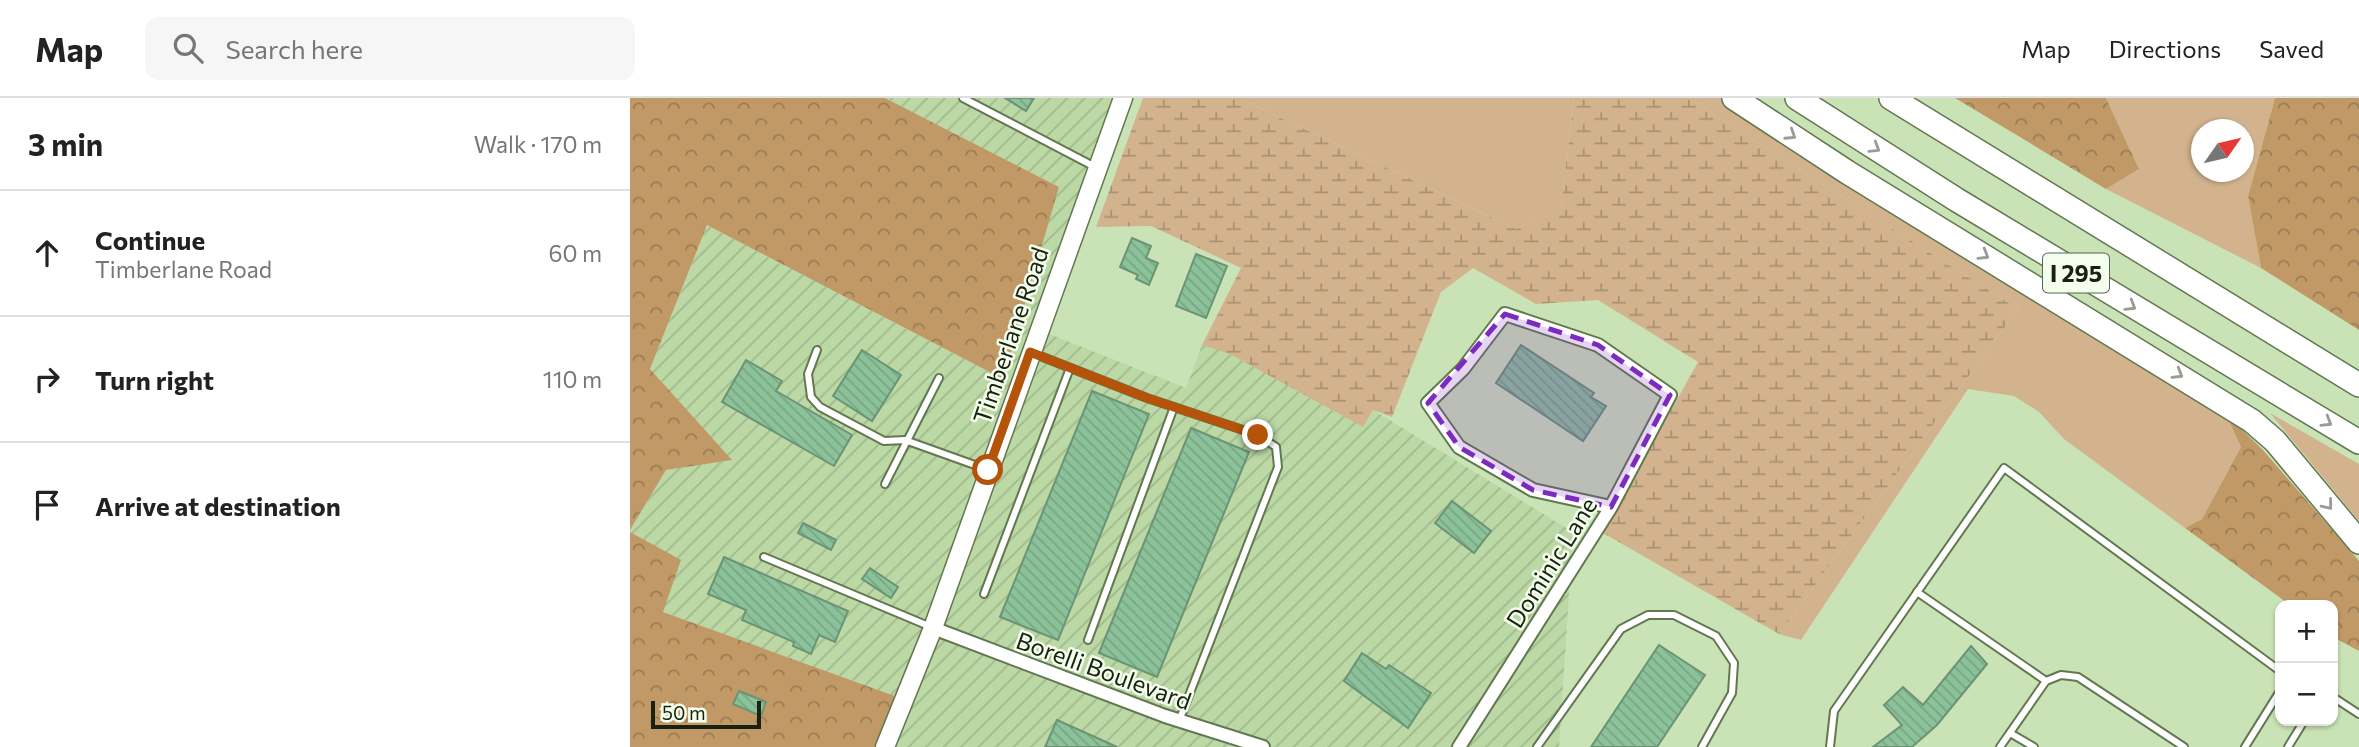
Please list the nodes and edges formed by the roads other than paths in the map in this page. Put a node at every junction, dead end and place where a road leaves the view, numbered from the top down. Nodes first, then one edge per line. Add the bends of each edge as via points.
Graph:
1 (963, 98) edge
2 (1123, 98) edge
3 (1734, 98) edge
4 (1797, 98) edge
5 (1891, 98) edge
6 (1919, 98) edge
7 (1097, 168) junction
8 (817, 350) dead end
9 (1030, 352) junction
10 (2359, 367) edge
11 (1070, 368) junction
12 (939, 378) dead end
13 (2359, 386) edge
14 (1174, 407) junction
15 (905, 440) junction
16 (2359, 442) edge
17 (988, 470) junction
18 (885, 484) dead end
19 (1611, 507) junction
20 (2359, 542) edge
21 (764, 557) dead end
22 (1917, 592) junction
23 (984, 594) dead end
24 (933, 628) junction
25 (1088, 640) dead end
26 (2275, 667) edge
27 (2046, 681) junction
28 (2275, 699) edge
29 (2338, 700) edge
30 (2359, 714) edge
31 (1179, 721) junction
32 (2301, 726) edge
33 (2010, 733) junction
34 (1232, 742) edge
35 (885, 747) edge
36 (1263, 747) edge
37 (1460, 747) edge
38 (1537, 747) edge
39 (1702, 747) edge
40 (1830, 747) edge
41 (2000, 747) edge
42 (2034, 747) edge
43 (2184, 747) edge
44 (2245, 747) edge
45 (2288, 747) edge

1 - 7 lane
2 - 7 street, Timberlane Road
3 -> 20 highway via 2252,421 2275,441
4 -> 16 highway, I 295
5 - 13 highway, I 295
6 - 10 highway
7 - 9 street, Timberlane Road
8 - 15 lane via 808,374 811,397 820,407 884,441
9 - 11 lane
9 - 17 street, Timberlane Road
11 - 14 lane
11 - 23 lane
12 - 15 lane
14 - 25 lane
14 - 31 lane via 1258,435 1276,447 1278,467
15 - 17 lane
15 - 18 lane
17 - 24 street, Timberlane Road
19 - 19 street, Dominic Lane via 1534,490 1459,447 1428,403 1463,369 1505,314 1598,345 1670,394
19 - 37 street, Dominic Lane
21 - 24 lane
22 - 26 lane via 2004,468
22 - 27 lane
22 - 40 lane via 1834,710
24 - 31 street, Borelli Boulevard
24 - 35 street, Timberlane Road
27 - 33 lane
27 - 43 lane via 2061,675 2078,677
28 - 44 lane
29 - 30 lane
31 - 34 street, Borelli Boulevard
32 - 45 lane
33 - 41 lane
33 - 42 lane
34 - 36 street, Borelli Boulevard
38 - 39 lane via 1621,629 1648,615 1674,615 1716,636 1734,663 1732,693

